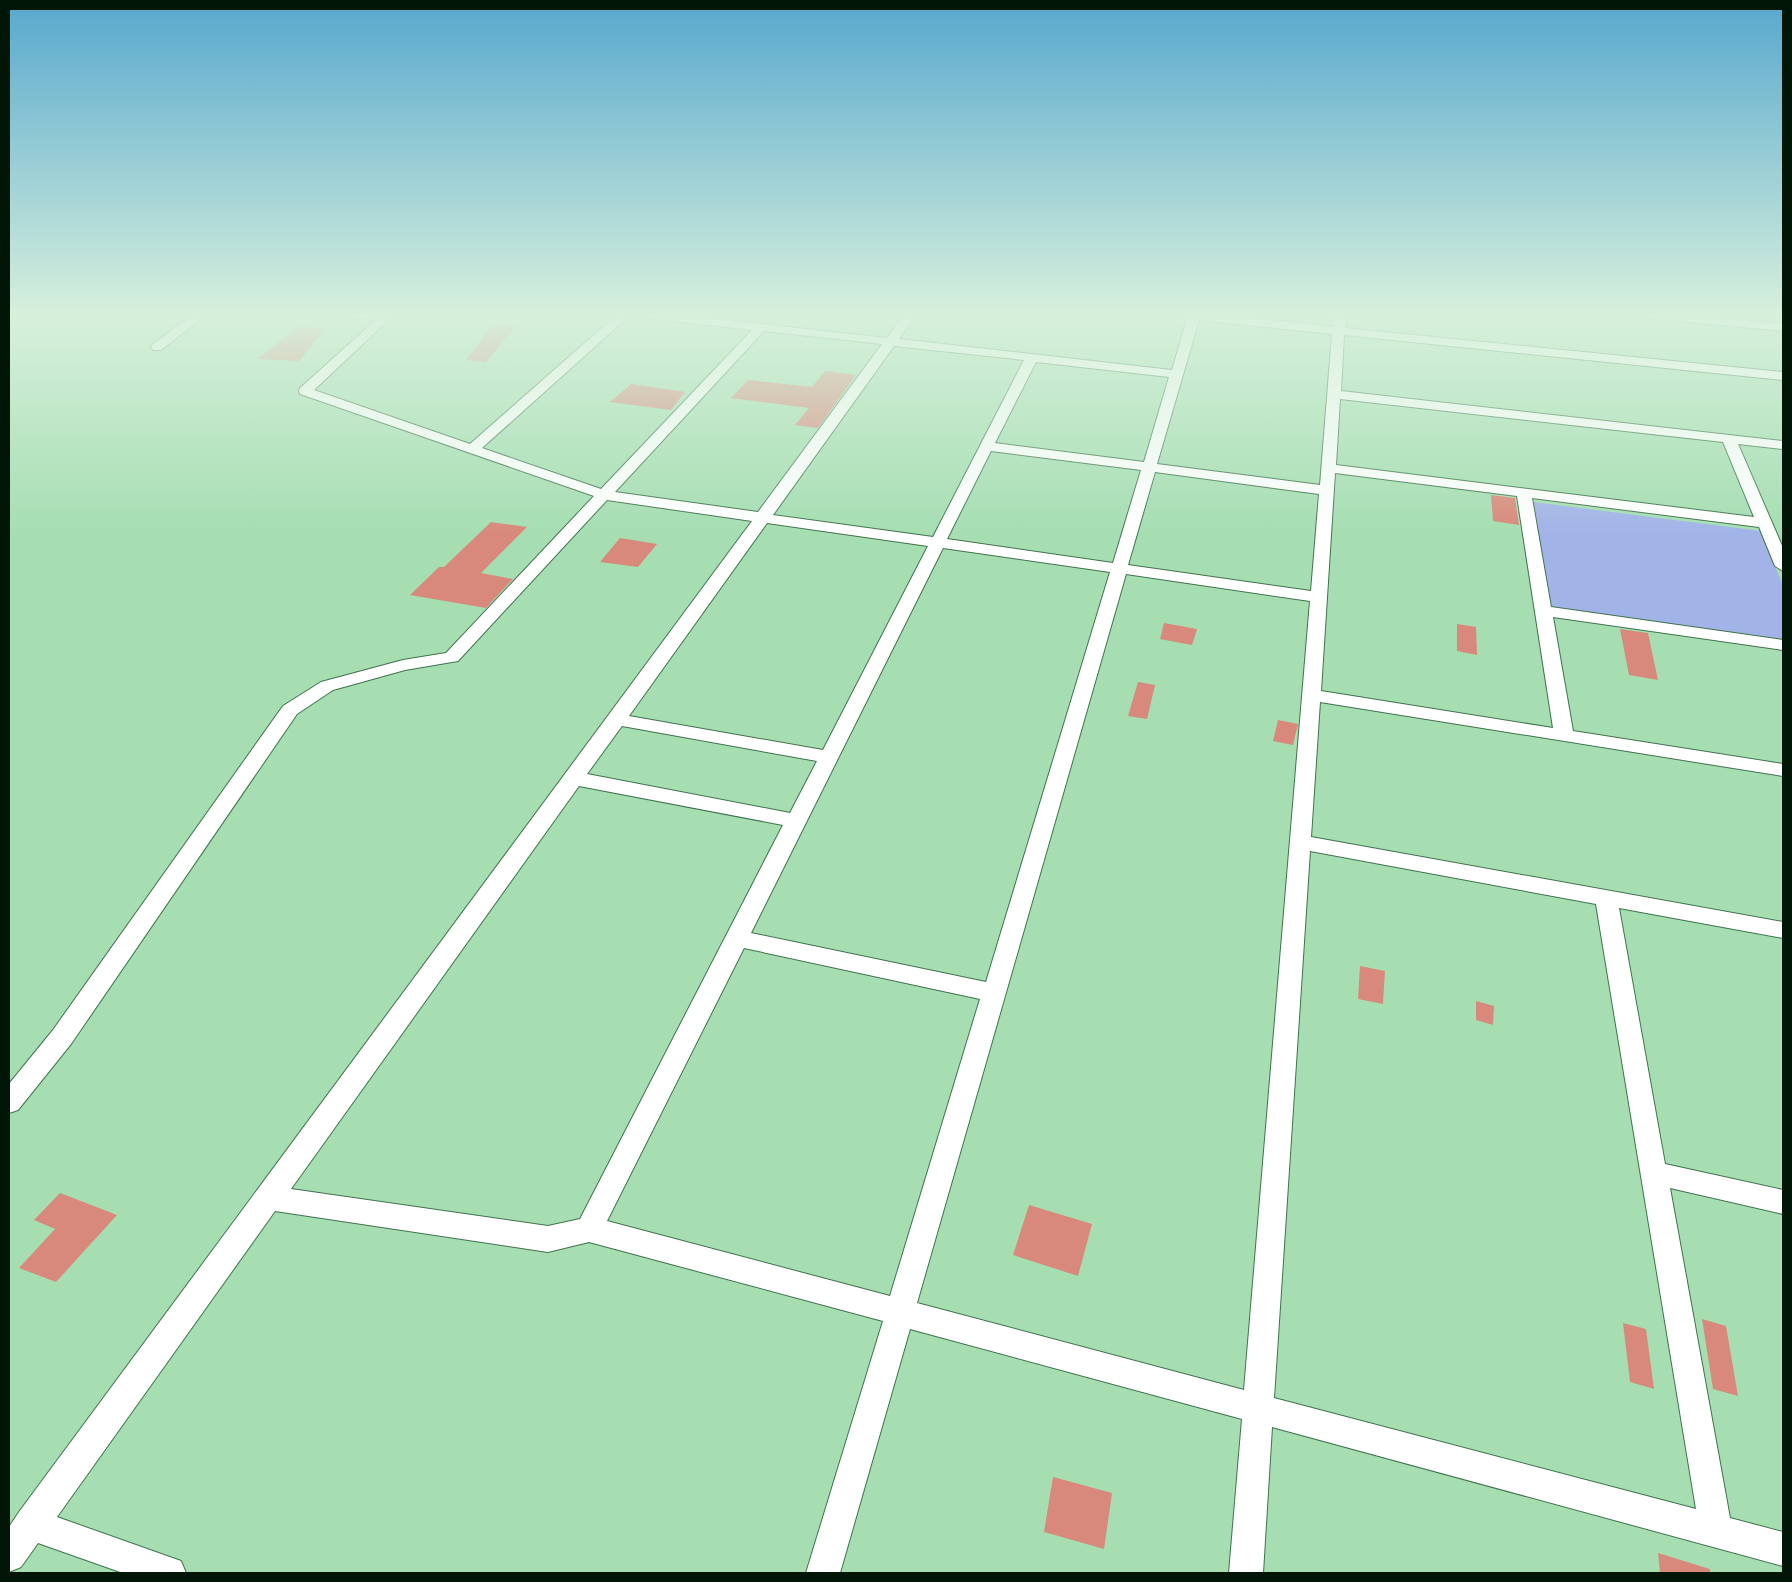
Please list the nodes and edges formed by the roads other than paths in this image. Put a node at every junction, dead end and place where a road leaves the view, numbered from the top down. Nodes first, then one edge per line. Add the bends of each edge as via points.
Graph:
1 (311, 386) edge
2 (543, 386) edge
3 (706, 386) edge
4 (857, 386) edge
5 (1017, 386) edge
6 (1173, 386) edge
7 (1335, 386) edge
8 (1334, 394) junction
9 (1728, 438) junction
10 (1783, 445) edge
11 (987, 446) junction
12 (474, 448) junction
13 (1149, 467) junction
14 (1327, 479) junction
15 (1524, 493) junction
16 (604, 494) junction
17 (762, 517) junction
18 (1764, 522) junction
19 (938, 543) junction
20 (1783, 566) edge
21 (1119, 569) junction
22 (1318, 598) junction
23 (1543, 611) junction
24 (1783, 645) edge
25 (1311, 695) junction
26 (616, 719) junction
27 (1564, 735) junction
28 (829, 757) junction
29 (1783, 770) edge
30 (573, 778) junction
31 (796, 821) junction
32 (1300, 842) junction
33 (1606, 898) junction
34 (1783, 930) edge
35 (737, 938) junction
36 (994, 993) junction
37 (9, 1102) edge
38 (1654, 1173) junction
39 (268, 1198) junction
40 (1783, 1202) edge
41 (589, 1229) junction
42 (900, 1312) junction
43 (1258, 1408) junction
44 (31, 1524) junction
45 (1716, 1531) junction
46 (1783, 1549) edge
47 (9, 1555) edge
48 (169, 1573) edge
49 (823, 1573) edge
50 (1246, 1573) edge

1 - 12 street via 305,391
2 - 12 street
3 - 16 street
4 - 17 street
5 - 11 street
6 - 13 street
7 - 8 street
8 - 9 street
8 - 14 street
9 - 10 street
9 - 18 street
11 - 13 street
11 - 19 street
12 - 16 street
13 - 14 street
13 - 21 street
14 - 15 street
14 - 22 street
15 - 18 street
15 - 23 street
16 - 17 street
16 - 37 street via 452,657 402,664 327,686 290,710 62,1037
17 - 19 street
17 - 26 street
18 - 20 street
19 - 21 street
19 - 28 street
21 - 22 street
21 - 36 street
22 - 25 street
23 - 24 street
23 - 27 street
25 - 27 street
25 - 32 street
26 - 28 street
26 - 30 street
27 - 29 street
28 - 31 street
30 - 31 street
30 - 39 street
31 - 35 street
32 - 33 street
32 - 43 street
33 - 34 street
33 - 38 street
35 - 36 street
35 - 41 street
36 - 42 street
38 - 40 street
38 - 45 street
39 - 41 street via 548,1239
39 - 44 street
41 - 42 street
42 - 43 street
42 - 49 street
43 - 45 street
43 - 50 street
44 - 47 street
44 - 48 street
45 - 46 street

